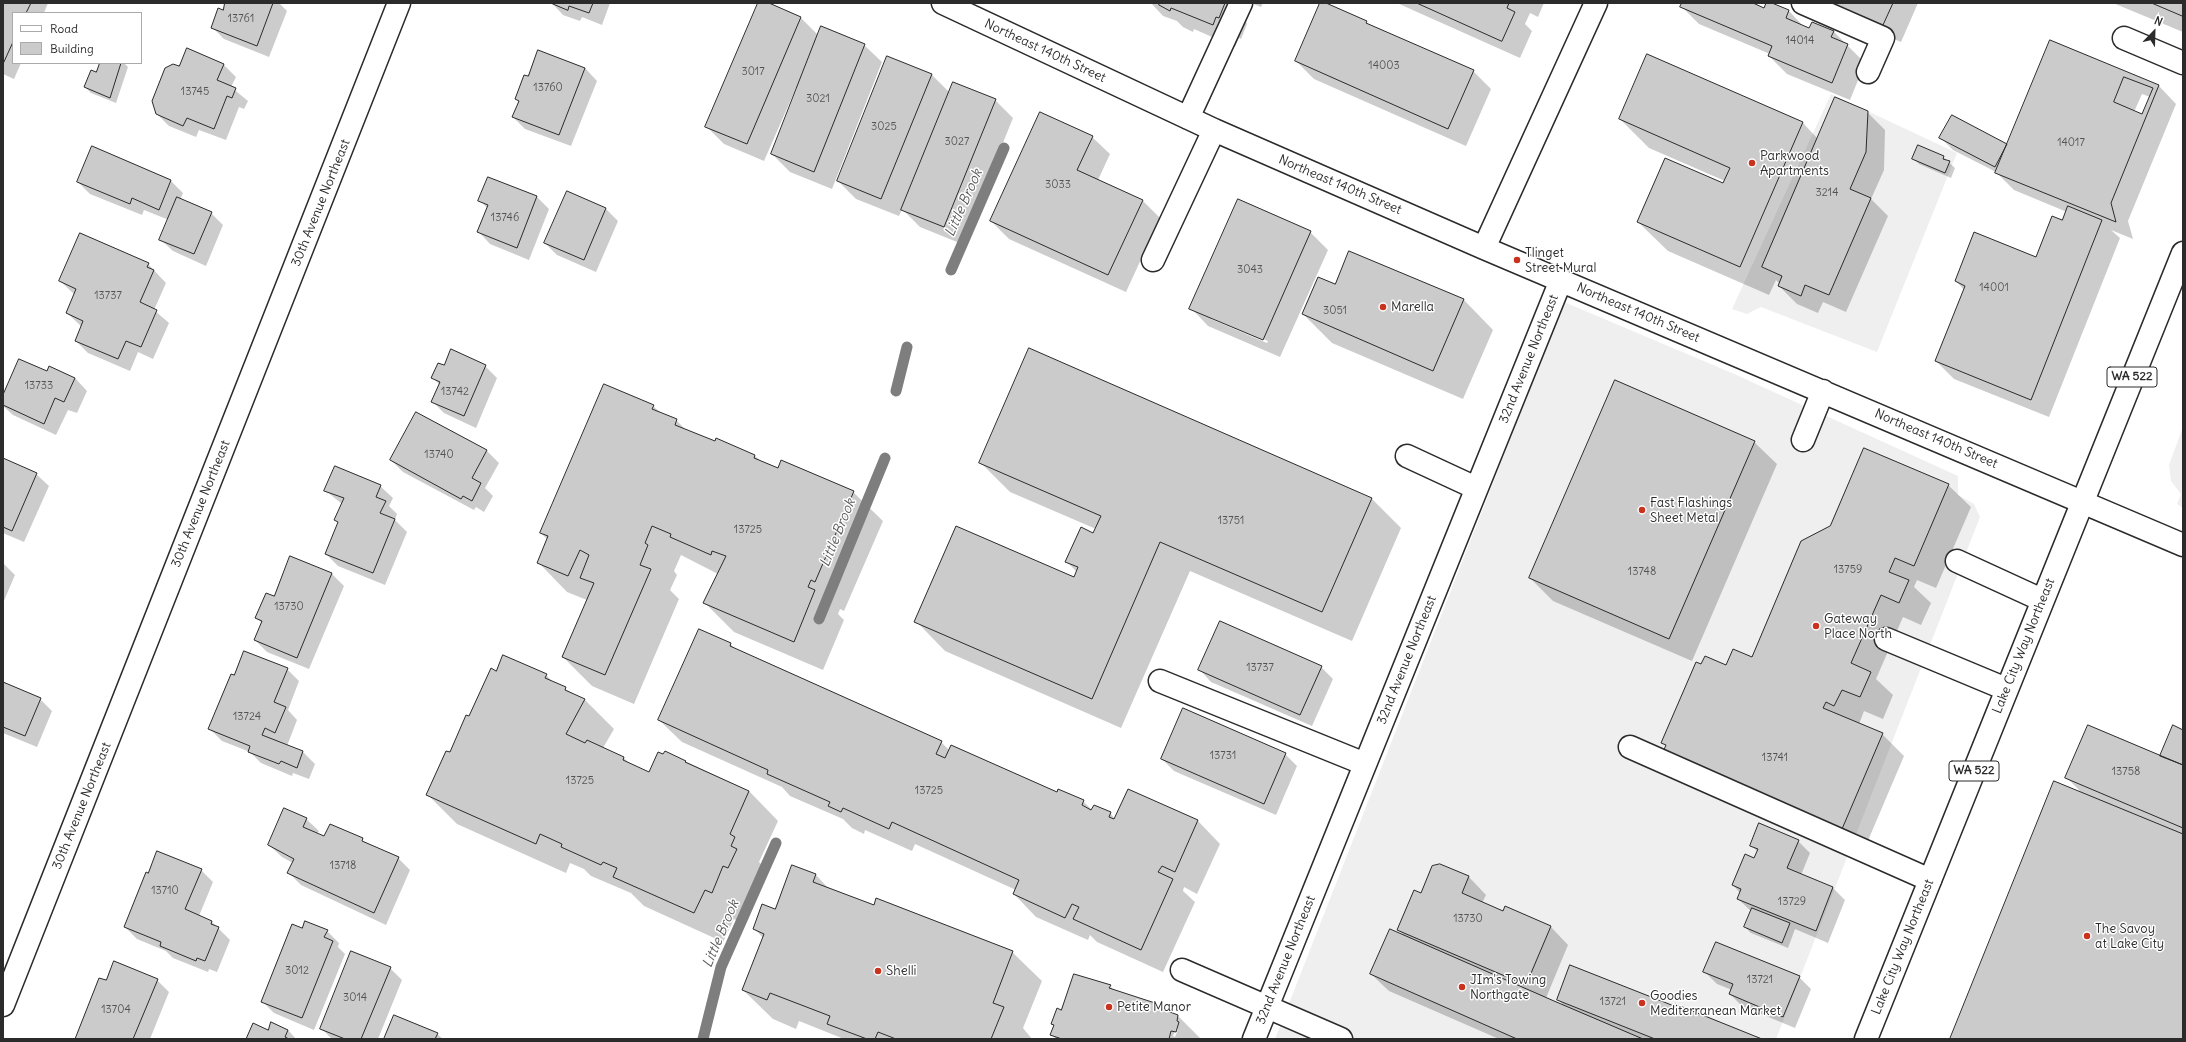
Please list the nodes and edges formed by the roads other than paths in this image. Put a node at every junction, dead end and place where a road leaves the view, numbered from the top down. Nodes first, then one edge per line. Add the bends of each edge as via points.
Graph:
1 (398, 3) edge
2 (943, 3) edge
3 (1242, 3) edge
4 (1596, 3) edge
5 (1803, 3) edge
6 (2124, 38) dead end
7 (2183, 63) edge
8 (1868, 72) dead end
9 (1188, 118) junction
10 (1214, 130) junction
11 (1484, 248) junction
12 (2183, 253) edge
13 (1153, 260) dead end
14 (1561, 280) junction
15 (1823, 391) junction
16 (1803, 440) dead end
17 (1407, 456) dead end
18 (1476, 488) junction
19 (2081, 502) junction
20 (2183, 545) edge
21 (1957, 561) dead end
22 (2042, 600) junction
23 (1886, 639) dead end
24 (1160, 681) dead end
25 (2006, 688) junction
26 (1630, 747) dead end
27 (1365, 764) junction
28 (1930, 880) junction
29 (1182, 970) dead end
30 (3, 1005) edge
31 (1267, 1008) junction
32 (1254, 1039) edge
33 (1341, 1039) edge
34 (1866, 1039) edge

1 - 30 street, 30th Avenue Northeast
2 - 9 street, Northeast 140th Street
3 - 9 street
4 - 11 street
5 - 8 street via 1883,38
6 - 7 street
9 - 10 street, Northeast 140th Street
10 - 11 street, Northeast 140th Street
10 - 13 street
11 - 14 street, Northeast 140th Street
12 - 19 street, Lake City Way Northeast / WA 522
14 - 15 street, Northeast 140th Street
14 - 18 street, 32nd Avenue Northeast
15 - 16 street
15 - 19 street, Northeast 140th Street
17 - 18 street
18 - 27 street, 32nd Avenue Northeast
19 - 20 street, Northeast 140th Street
19 - 22 street, Lake City Way Northeast / WA 522
21 - 22 street
22 - 25 street, Lake City Way Northeast / WA 522
23 - 25 street
24 - 27 street
25 - 28 street, Lake City Way Northeast / WA 522
26 - 28 street
27 - 31 street, 32nd Avenue Northeast
28 - 34 street, Lake City Way Northeast / WA 522
29 - 31 street
31 - 32 street, 32nd Avenue Northeast
31 - 33 street

